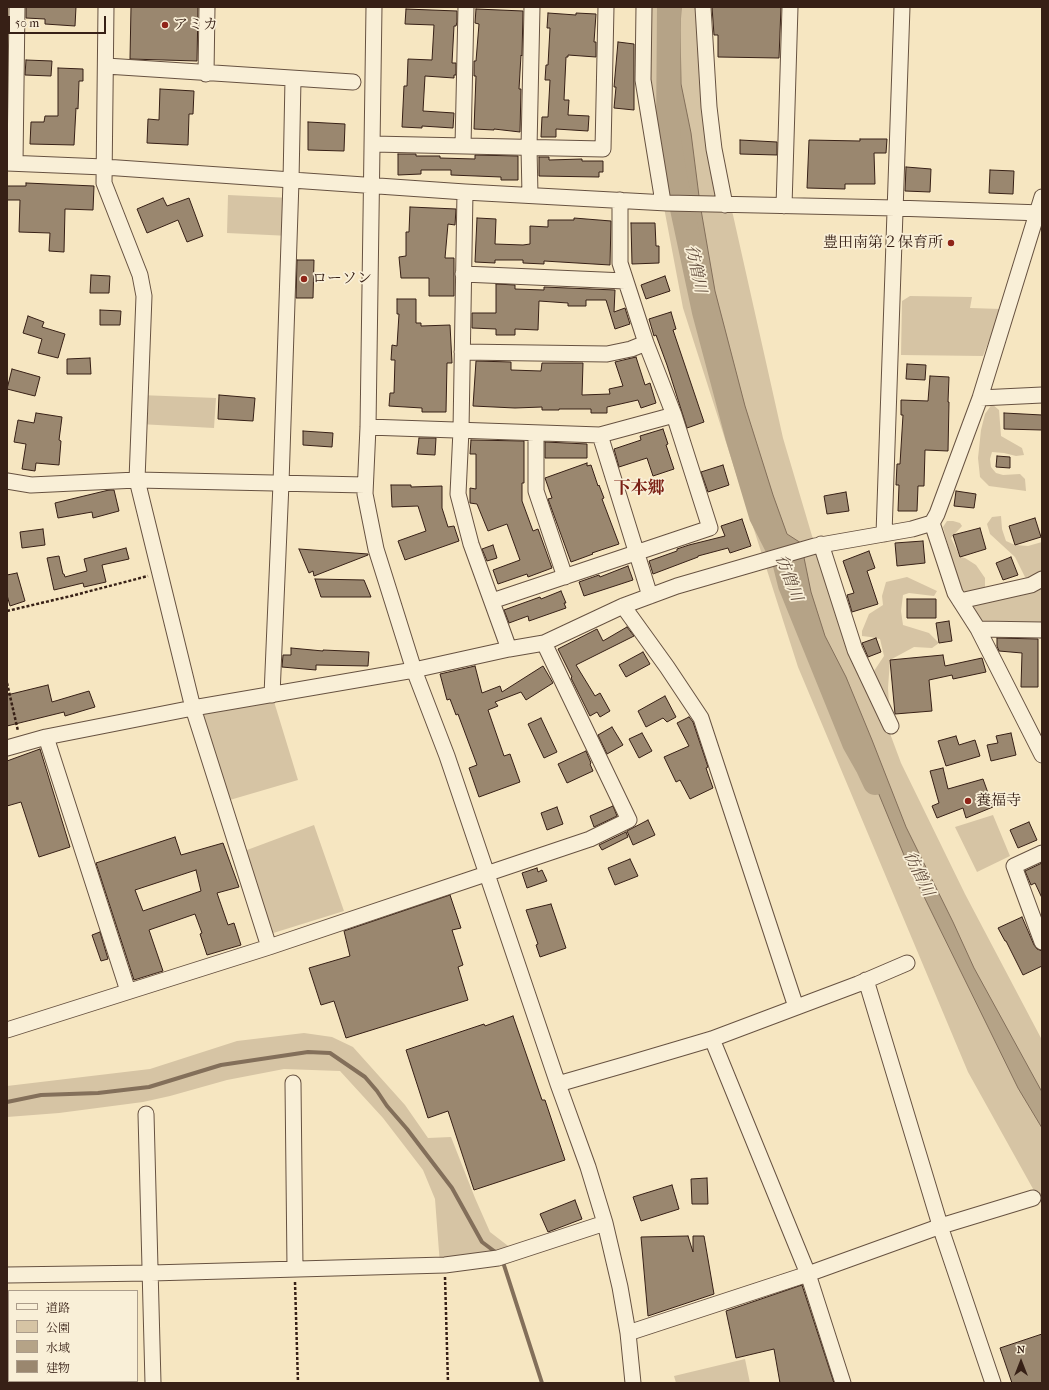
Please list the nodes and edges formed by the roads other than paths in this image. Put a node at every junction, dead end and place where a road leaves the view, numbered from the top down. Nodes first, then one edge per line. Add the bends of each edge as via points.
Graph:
1 (17, 7) edge
2 (106, 7) edge
3 (207, 7) edge
4 (374, 7) edge
5 (466, 7) edge
6 (532, 7) edge
7 (606, 7) edge
8 (644, 7) edge
9 (703, 7) edge
10 (790, 7) edge
11 (902, 7) edge
12 (12, 54) edge
13 (106, 66) junction
14 (206, 74) junction
15 (293, 78) junction
16 (353, 82) dead end
17 (373, 144) junction
18 (463, 146) junction
19 (529, 148) junction
20 (11, 163) edge
21 (104, 167) junction
22 (291, 181) junction
23 (372, 186) junction
24 (464, 192) junction
25 (530, 195) junction
26 (1042, 197) edge
27 (620, 200) junction
28 (665, 202) junction
29 (724, 205) junction
30 (784, 206) junction
31 (895, 208) junction
32 (1040, 213) edge
33 (464, 274) junction
34 (625, 281) junction
35 (646, 343) junction
36 (462, 352) junction
37 (1042, 395) edge
38 (980, 398) junction
39 (674, 415) junction
40 (368, 427) junction
41 (461, 430) junction
42 (536, 433) junction
43 (600, 435) junction
44 (137, 480) junction
45 (7, 481) edge
46 (282, 483) junction
47 (365, 484) junction
48 (932, 522) junction
49 (884, 534) junction
50 (818, 545) junction
51 (636, 553) junction
52 (565, 577) junction
53 (1042, 579) edge
54 (650, 596) junction
55 (492, 601) junction
56 (960, 601) junction
57 (623, 606) junction
58 (978, 629) junction
59 (1042, 630) edge
60 (544, 643) junction
61 (509, 649) junction
62 (414, 670) junction
63 (272, 695) junction
64 (193, 708) junction
65 (891, 726) dead end
66 (46, 737) junction
67 (14, 746) edge
68 (1042, 755) edge
69 (1042, 853) edge
70 (486, 874) junction
71 (1042, 942) edge
72 (269, 946) junction
73 (907, 964) dead end
74 (866, 980) junction
75 (128, 991) junction
76 (796, 1007) junction
77 (7, 1030) edge
78 (712, 1039) junction
79 (293, 1083) dead end
80 (558, 1084) junction
81 (146, 1114) dead end
82 (1033, 1198) dead end
83 (605, 1223) junction
84 (941, 1226) junction
85 (295, 1268) junction
86 (151, 1273) junction
87 (808, 1274) junction
88 (7, 1275) edge
89 (628, 1333) junction
90 (153, 1383) edge
91 (633, 1383) edge
92 (843, 1383) edge
93 (993, 1383) edge

1 - 12 street
2 - 13 street
3 - 14 street
4 - 17 street
5 - 18 street
6 - 19 street
7 - 19 street via 603,149
8 - 28 street via 643,80
9 - 29 street via 709,107
10 - 30 street
11 - 31 street
12 - 20 street
13 - 14 street
13 - 21 street
14 - 15 street
15 - 16 street
15 - 22 street
17 - 18 street
17 - 23 street
18 - 19 street
19 - 25 street
20 - 21 street
21 - 22 street
21 - 44 street via 104,183 140,275 144,296
22 - 23 street
22 - 46 street
23 - 24 street
23 - 40 street
24 - 25 street
24 - 33 street
25 - 27 street
26 - 32 street
27 - 28 street
27 - 34 street via 620,263
28 - 29 street
29 - 30 street
30 - 31 street
31 - 32 street
31 - 49 street
32 - 38 street
33 - 34 street
33 - 36 street
34 - 35 street
35 - 36 street via 607,354
35 - 39 street
36 - 41 street
37 - 38 street
38 - 48 street via 938,514
39 - 43 street
39 - 51 street via 710,528
40 - 41 street
40 - 47 street
41 - 42 street
41 - 55 street via 458,494 471,544
42 - 43 street
42 - 52 street via 536,491
43 - 51 street
44 - 45 street via 31,485
44 - 46 street
44 - 64 street
46 - 47 street
46 - 63 street
47 - 62 street via 376,549
48 - 49 street
48 - 56 street via 955,593
49 - 50 street
50 - 54 street
50 - 65 street via 855,650
51 - 52 street
51 - 54 street
52 - 55 street
53 - 56 street via 1031,585
54 - 57 street
55 - 61 street
56 - 58 street
57 - 60 street
57 - 76 street via 701,718
58 - 59 street
58 - 68 street
60 - 61 street
60 - 70 street via 629,820 590,838
61 - 62 street
62 - 63 street
62 - 70 street via 447,756
63 - 64 street
64 - 66 street
64 - 72 street
66 - 67 street
66 - 75 street
69 - 71 street via 1014,866
70 - 72 street
70 - 80 street
72 - 75 street
73 - 74 street
74 - 76 street
74 - 84 street
75 - 77 street
76 - 78 street
78 - 80 street
78 - 87 street
79 - 85 street
80 - 83 street
81 - 86 street
82 - 84 street
83 - 85 street via 498,1258 445,1265
83 - 89 street
84 - 87 street
84 - 93 street
85 - 86 street
86 - 88 street
86 - 90 street
87 - 89 street
87 - 92 street
89 - 91 street

